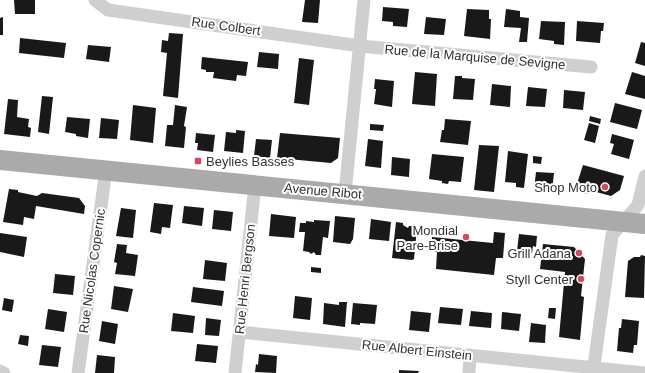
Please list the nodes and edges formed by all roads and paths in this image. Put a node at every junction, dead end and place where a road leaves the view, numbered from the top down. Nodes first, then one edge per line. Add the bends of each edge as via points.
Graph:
1 (95, 0) edge
2 (364, 0) edge
3 (360, 46) junction
4 (591, 67) dead end
5 (0, 160) edge
6 (106, 170) junction
7 (645, 176) edge
8 (255, 185) junction
9 (345, 193) junction
10 (624, 222) junction
11 (645, 224) edge
12 (240, 332) junction
13 (470, 355) junction
14 (594, 370) edge
15 (0, 371) edge
16 (4, 373) edge
17 (78, 373) edge
18 (235, 373) edge
19 (468, 373) edge
20 (644, 373) edge

1 - 3 street, Rue Colbert via 108,10
2 - 3 street
3 - 4 street, Rue de la Marquise de Sevigne
3 - 9 street
5 - 6 main road, Avenue Ribot
6 - 8 main road, Avenue Ribot
6 - 17 street, Rue Nicolas Copernic
7 - 10 street via 638,205
8 - 9 main road, Avenue Ribot
8 - 12 street, Rue Henri Bergson
9 - 10 main road, Avenue Ribot
10 - 11 main road, Avenue Ribot
10 - 14 street via 612,235
12 - 13 street, Rue Albert Einstein
12 - 18 street, Rue Henri Bergson
13 - 14 street, Rue Albert Einstein
13 - 19 street
14 - 20 street, Rue Albert Einstein
15 - 16 street

